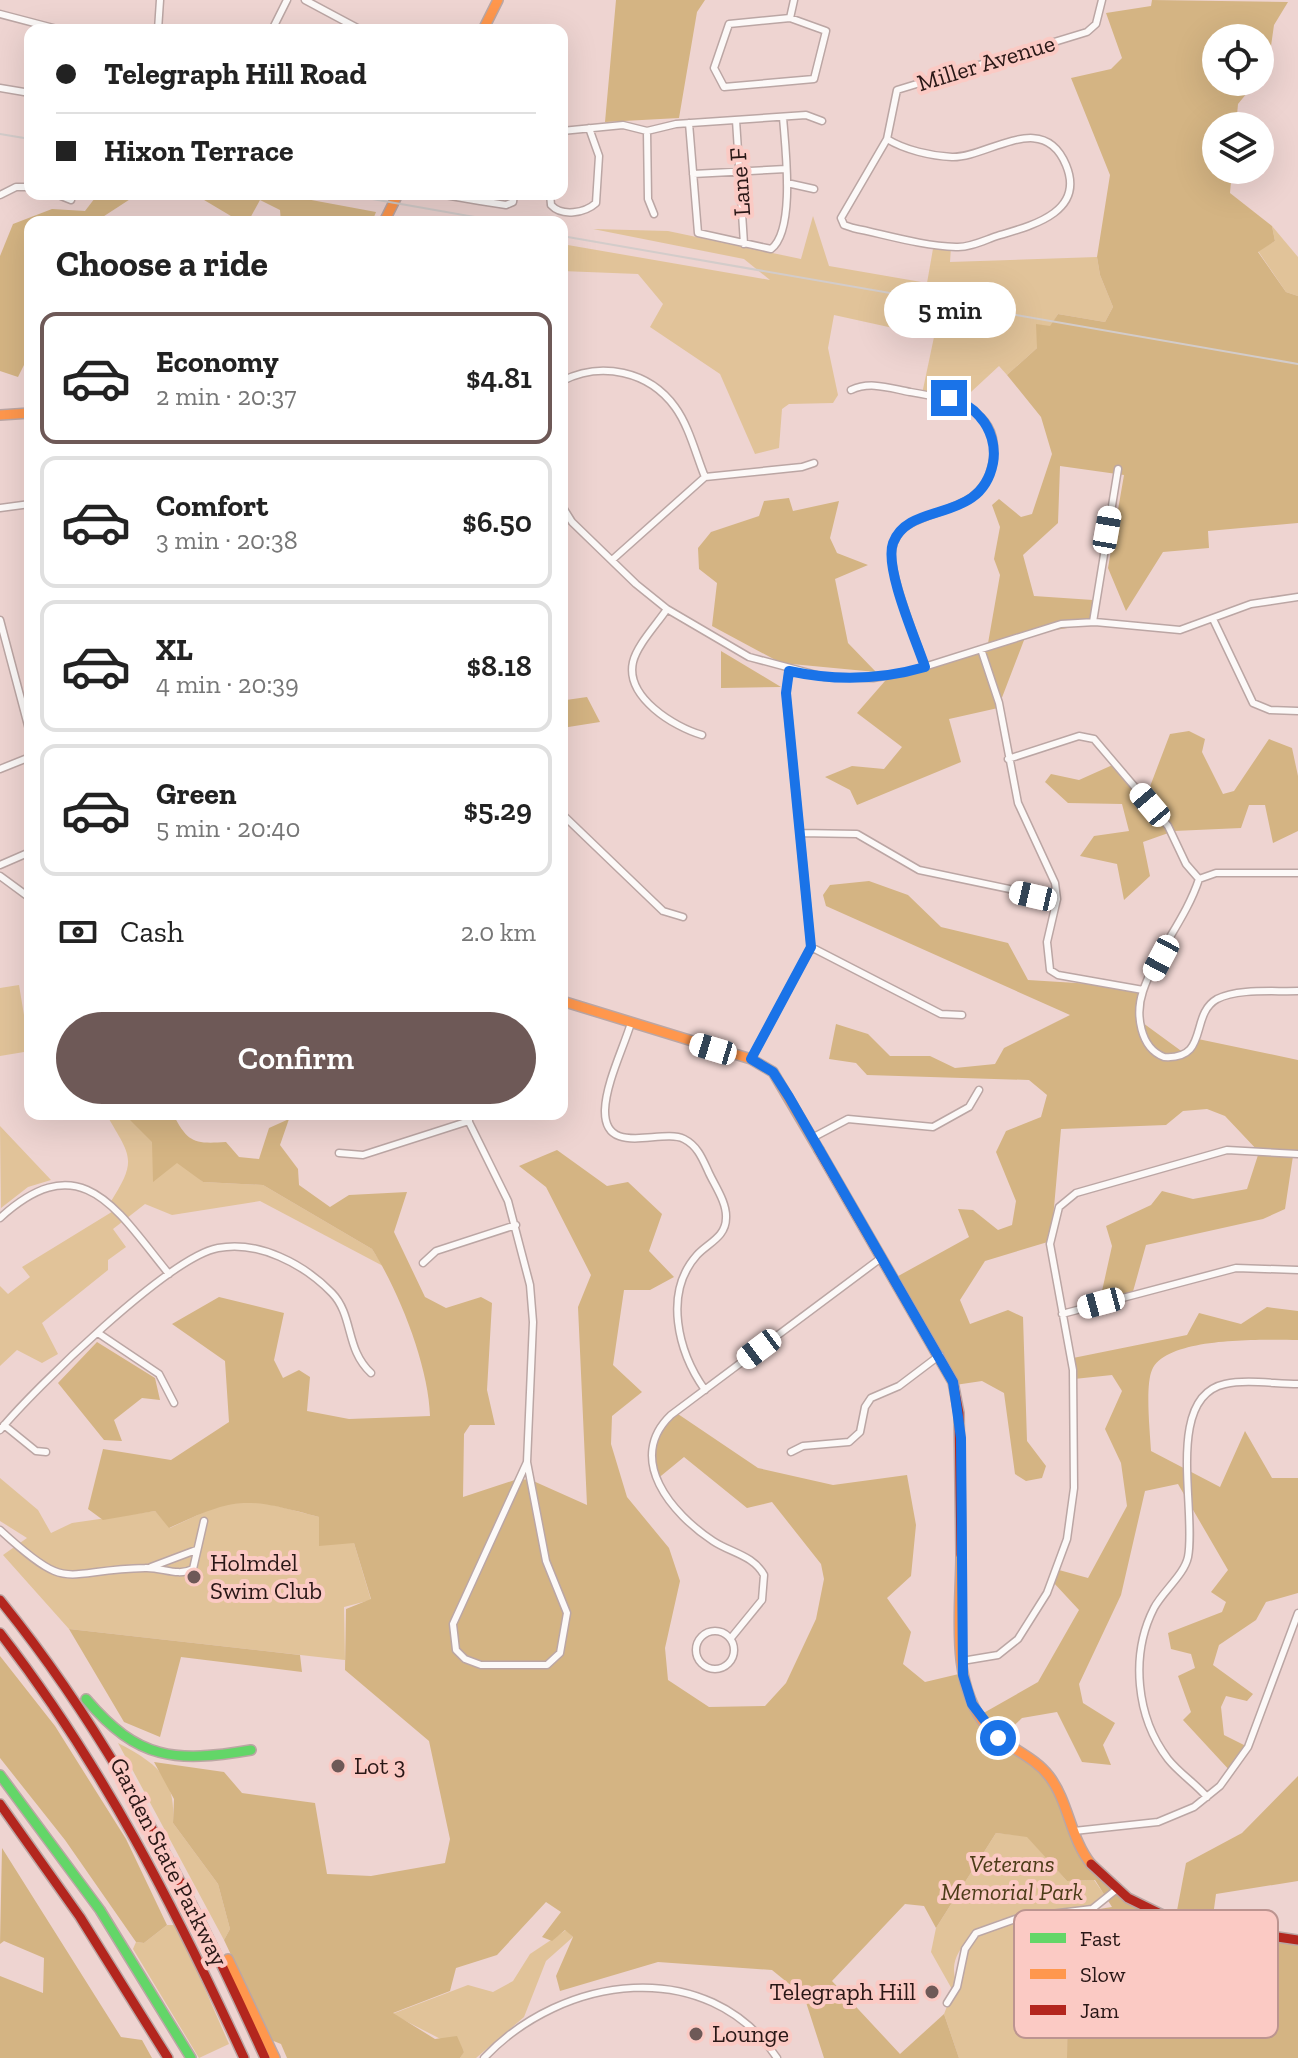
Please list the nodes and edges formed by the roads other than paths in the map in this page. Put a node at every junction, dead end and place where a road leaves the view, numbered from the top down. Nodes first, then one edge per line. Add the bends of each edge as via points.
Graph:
1 (160, 0) edge
2 (287, 0) edge
3 (305, 0) edge
4 (498, 0) edge
5 (794, 0) edge
6 (1102, 0) edge
7 (0, 14) edge
8 (790, 18) junction
9 (347, 21) junction
10 (38, 24) edge
11 (158, 24) edge
12 (275, 24) edge
13 (346, 24) edge
14 (352, 24) edge
15 (486, 24) edge
16 (0, 88) edge
17 (24, 92) edge
18 (783, 117) junction
19 (736, 120) junction
20 (822, 121) dead end
21 (689, 123) junction
22 (589, 128) junction
23 (568, 130) edge
24 (647, 131) junction
25 (887, 139) junction
26 (786, 169) junction
27 (739, 171) junction
28 (693, 174) junction
29 (787, 183) junction
30 (24, 187) edge
31 (814, 189) dead end
32 (0, 195) edge
33 (490, 200) edge
34 (513, 200) edge
35 (551, 200) edge
36 (654, 214) dead end
37 (744, 244) junction
38 (568, 379) edge
39 (851, 390) dead end
40 (24, 413) edge
41 (0, 415) edge
42 (814, 463) dead end
43 (1118, 469) dead end
44 (705, 477) junction
45 (24, 505) edge
46 (0, 508) edge
47 (568, 516) edge
48 (612, 560) junction
49 (1298, 597) edge
50 (667, 609) junction
51 (1213, 619) junction
52 (0, 620) edge
53 (1093, 622) junction
54 (981, 649) junction
55 (925, 667) junction
56 (789, 671) junction
57 (24, 710) edge
58 (1298, 711) edge
59 (702, 735) dead end
60 (24, 759) edge
61 (1008, 759) junction
62 (0, 769) edge
63 (568, 820) edge
64 (800, 833) junction
65 (24, 855) edge
66 (0, 865) edge
67 (1298, 873) edge
68 (0, 876) edge
69 (1199, 879) junction
70 (24, 894) edge
71 (1057, 899) junction
72 (683, 917) dead end
73 (811, 947) junction
74 (1143, 990) junction
75 (1298, 991) edge
76 (568, 1003) edge
77 (962, 1015) dead end
78 (631, 1023) junction
79 (751, 1059) junction
80 (979, 1090) dead end
81 (459, 1120) edge
82 (469, 1120) edge
83 (812, 1138) junction
84 (339, 1153) dead end
85 (1298, 1154) edge
86 (0, 1218) edge
87 (516, 1225) junction
88 (881, 1258) junction
89 (423, 1263) dead end
90 (1298, 1270) edge
91 (169, 1274) junction
92 (1062, 1314) junction
93 (98, 1333) junction
94 (940, 1355) junction
95 (371, 1373) dead end
96 (1298, 1384) edge
97 (705, 1390) junction
98 (174, 1403) dead end
99 (2, 1428) edge
100 (46, 1452) dead end
101 (791, 1452) dead end
102 (527, 1462) junction
103 (204, 1521) dead end
104 (0, 1530) edge
105 (196, 1550) junction
106 (147, 1568) junction
107 (0, 1600) edge
108 (1298, 1613) edge
109 (0, 1633) edge
110 (731, 1638) junction
111 (962, 1661) junction
112 (56, 1668) junction
113 (251, 1750) dead end
114 (0, 1775) edge
115 (1207, 1797) junction
116 (0, 1804) edge
117 (1074, 1831) junction
118 (1117, 1889) junction
119 (191, 1897) junction
120 (1084, 1910) edge
121 (1149, 1910) edge
122 (1014, 1919) edge
123 (1278, 1937) edge
124 (1298, 1940) edge
125 (947, 2003) dead end
126 (167, 2057) edge
127 (191, 2058) edge
128 (244, 2058) edge
129 (265, 2058) edge
130 (275, 2058) edge
131 (484, 2058) edge
132 (777, 2058) edge

1 - 11 street
2 - 12 street
3 - 9 street
4 - 15 main road
5 - 8 street
6 - 25 street, Miller Avenue via 1091,31 899,89
7 - 10 street
8 - 8 street via 729,24 714,68 724,87 814,79 826,31
9 - 13 street
9 - 14 street
16 - 17 street
18 - 19 street
18 - 20 street via 806,115
18 - 26 street
19 - 21 street
19 - 27 street, Lane F
21 - 24 street
21 - 28 street
22 - 23 street
22 - 24 street via 623,125
22 - 35 street via 599,156 596,203 578,212 557,210
24 - 36 street via 648,199
25 - 25 street, Miller Avenue via 908,149 952,157 1018,138 1044,142 1065,162 1070,184 1064,204 1040,223 959,248 853,228 842,222 845,209
26 - 27 street
26 - 29 street
27 - 28 street
27 - 37 street, Lane F
28 - 37 street via 698,233
29 - 31 street
29 - 37 street via 775,247
30 - 32 street
33 - 34 street via 508,205
38 - 44 street via 603,369 633,375 660,390 677,409
39 - 55 street via 871,385 955,400 977,414 993,443 991,472 975,496 908,525 892,546 893,566
40 - 41 main road
42 - 44 street
43 - 53 street
44 - 48 street
45 - 46 street
47 - 48 street
48 - 50 street
49 - 51 street via 1260,601
50 - 56 street via 749,657
50 - 59 street via 633,661 633,678 639,695 686,730
51 - 53 street via 1169,631
51 - 58 street via 1253,703
52 - 57 street
53 - 54 street via 1043,628
54 - 55 street
54 - 61 street via 999,703
55 - 56 street via 854,678
56 - 64 street via 786,693
60 - 62 street
61 - 69 street via 1079,736 1094,739 1168,826
61 - 71 street via 1018,803 1051,873
63 - 72 street via 663,911
64 - 71 street via 857,834 919,870
64 - 73 street
65 - 66 street
67 - 69 street via 1216,873
68 - 70 street
69 - 74 street
71 - 74 street via 1047,942 1052,972
73 - 77 street via 941,1014
73 - 79 street
74 - 75 street via 1146,1044 1160,1056 1171,1057 1191,1049 1204,1013 1216,999
76 - 78 main road
78 - 79 main road
78 - 97 street via 606,1104 608,1124 630,1140 671,1136 691,1143 726,1212 721,1234 691,1263 678,1297 683,1351
79 - 83 main road via 773,1072
80 - 83 street via 969,1107 933,1127 848,1119
81 - 84 street via 363,1155
82 - 87 street
83 - 88 main road
85 - 92 street via 1222,1151 1067,1198 1057,1211 1050,1244
86 - 91 street via 48,1187 89,1189 105,1199
87 - 89 street via 436,1251
87 - 102 street via 532,1302
88 - 94 main road
88 - 97 street
90 - 92 street via 1236,1268
91 - 93 street
91 - 95 street via 214,1248 237,1246 281,1257 332,1292 358,1361
92 - 111 street via 1073,1370 1074,1488 1062,1557 1037,1611 1011,1646 998,1655
93 - 98 street via 159,1374
93 - 99 street
94 - 101 street via 899,1386 871,1398 860,1432 849,1442
94 - 111 main road via 959,1413
96 - 115 street via 1224,1384 1203,1395 1190,1418 1188,1557 1150,1618 1141,1651 1140,1685 1146,1717 1160,1747
97 - 110 street via 660,1428 652,1467 663,1493 700,1530 752,1561 764,1575 762,1600
99 - 100 street
102 - 102 street via 546,1561 567,1611 561,1648 542,1666 475,1664 456,1650 453,1624
103 - 105 street
104 - 106 street via 51,1572 71,1577
105 - 106 street
105 - 106 street via 193,1569 186,1573
107 - 112 main road, Garden State Parkway
108 - 115 street via 1248,1747
109 - 128 main road, Garden State Parkway via 65,1718 134,1827
110 - 110 street via 734,1653 727,1665 714,1669 701,1663 696,1649 704,1635 718,1632
111 - 117 main road via 979,1716 998,1738 1050,1777
112 - 113 main road via 111,1730 143,1750 185,1757
112 - 119 main road, Garden State Parkway via 124,1770
114 - 127 main road via 105,1919
115 - 117 street via 1158,1822
116 - 126 main road via 80,1917
117 - 118 main road via 1085,1856
118 - 120 street
118 - 121 main road
119 - 129 main road, Garden State Parkway
119 - 130 main road via 213,1928
122 - 125 street via 976,1933 965,1949 959,1982
123 - 124 main road
131 - 132 street via 553,2008 614,1988 645,1985 687,1992 721,2006 751,2027

